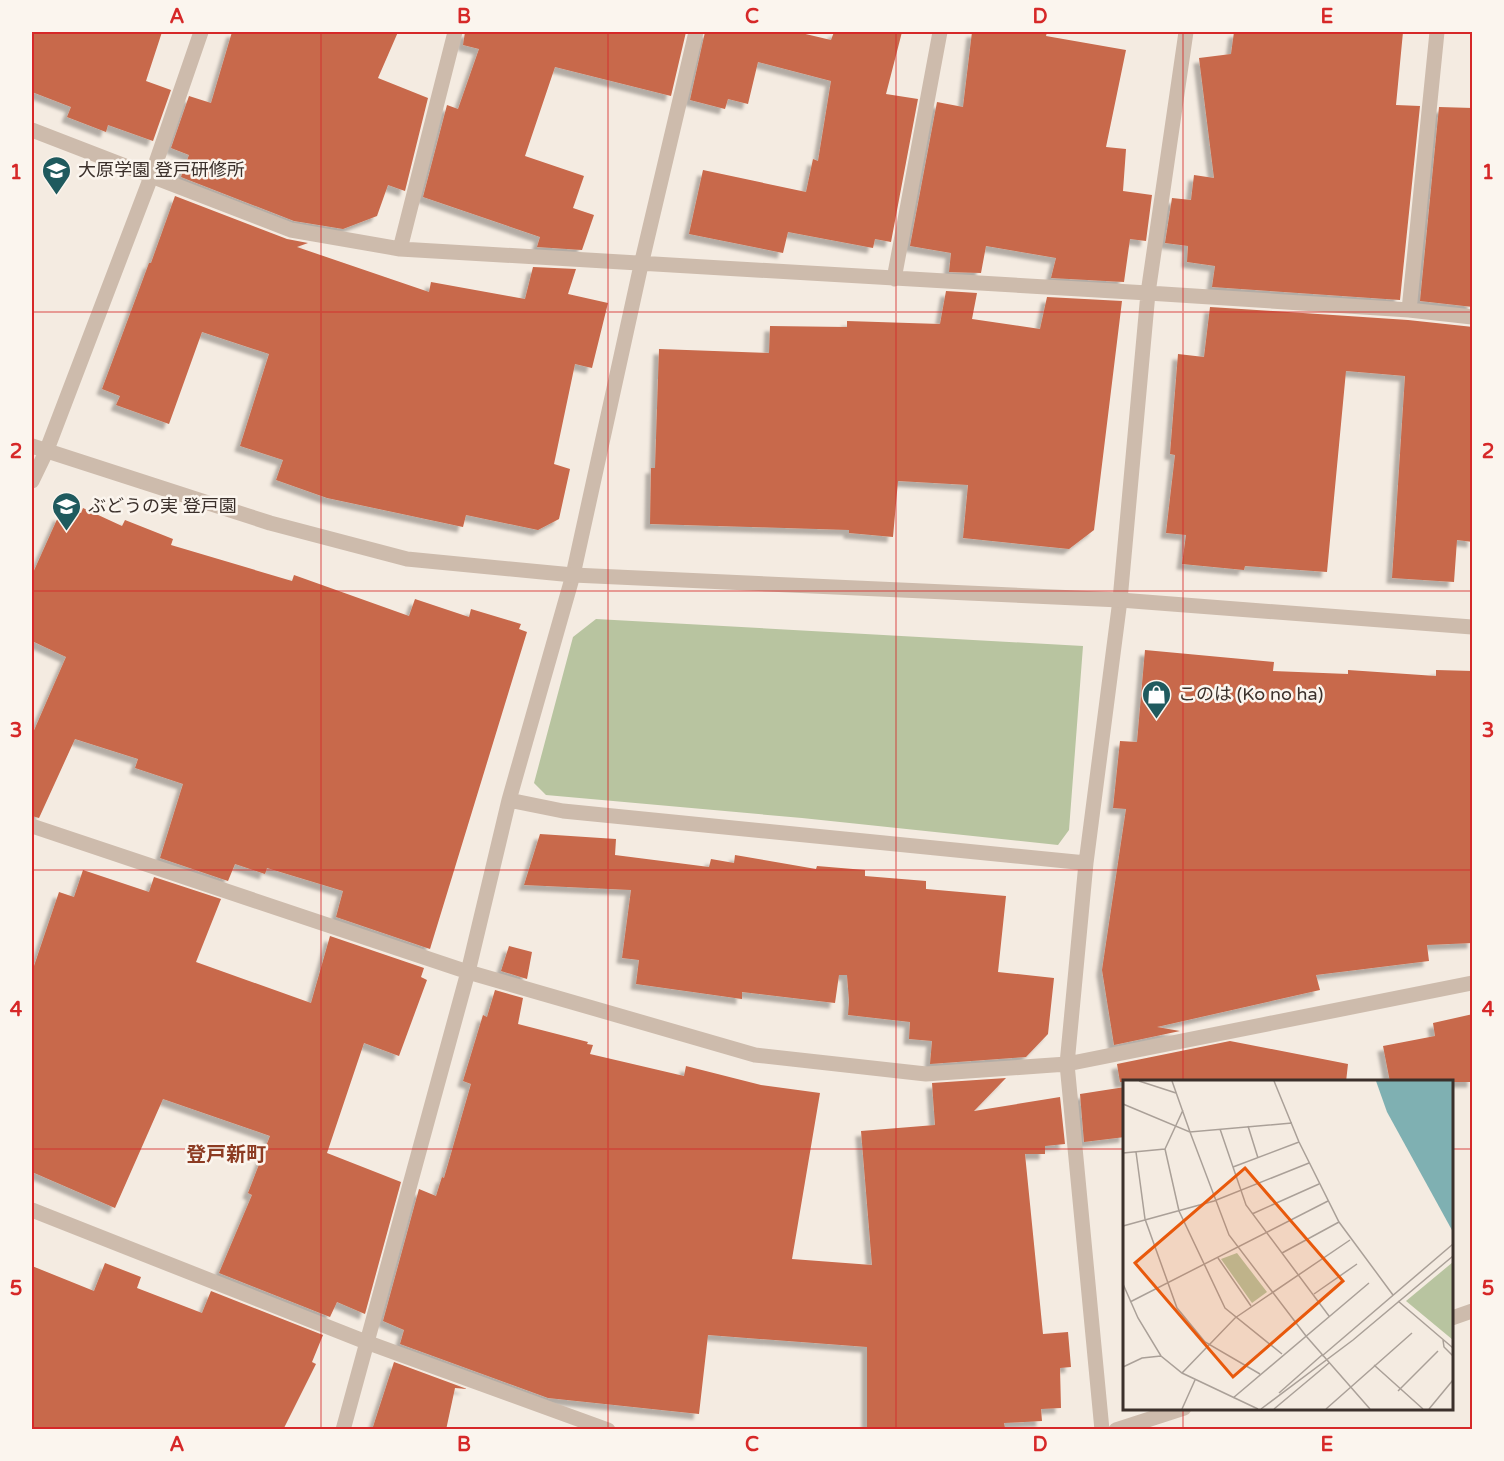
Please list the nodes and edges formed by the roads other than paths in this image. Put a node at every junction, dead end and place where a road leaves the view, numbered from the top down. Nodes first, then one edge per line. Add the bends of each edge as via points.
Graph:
1 (201, 32) edge
2 (455, 32) edge
3 (696, 32) edge
4 (940, 32) edge
5 (1186, 32) edge
6 (1437, 32) edge
7 (32, 130) edge
8 (151, 177) junction
9 (400, 249) junction
10 (641, 265) junction
11 (894, 279) junction
12 (1148, 293) junction
13 (1409, 310) junction
14 (1473, 317) edge
15 (38, 449) edge
16 (32, 482) edge
17 (573, 575) junction
18 (1120, 600) junction
19 (1473, 627) edge
20 (509, 800) junction
21 (32, 826) edge
22 (1086, 863) junction
23 (468, 972) junction
24 (1473, 982) edge
25 (1067, 1064) junction
26 (32, 1210) edge
27 (1473, 1311) edge
28 (1453, 1318) edge
29 (366, 1342) junction
30 (1178, 1410) edge
31 (343, 1430) edge
32 (608, 1430) edge
33 (1102, 1430) edge
34 (1116, 1430) edge

1 - 8 street
2 - 9 street
3 - 10 street
4 - 11 street
5 - 12 street
6 - 13 street
7 - 8 street
8 - 9 street via 291,230
8 - 15 street
9 - 10 street
10 - 11 street
10 - 17 street
11 - 12 street
12 - 13 street
12 - 18 street
13 - 14 street
15 - 16 street
15 - 17 street via 270,523 407,559
17 - 18 street
17 - 20 street
18 - 19 street
18 - 22 street
20 - 22 street via 563,811
20 - 23 street
21 - 23 street
22 - 25 street
23 - 25 street via 755,1055 926,1074
23 - 29 street
24 - 25 street
25 - 33 street
26 - 29 street
27 - 28 street
29 - 31 street
29 - 32 street
30 - 34 street

